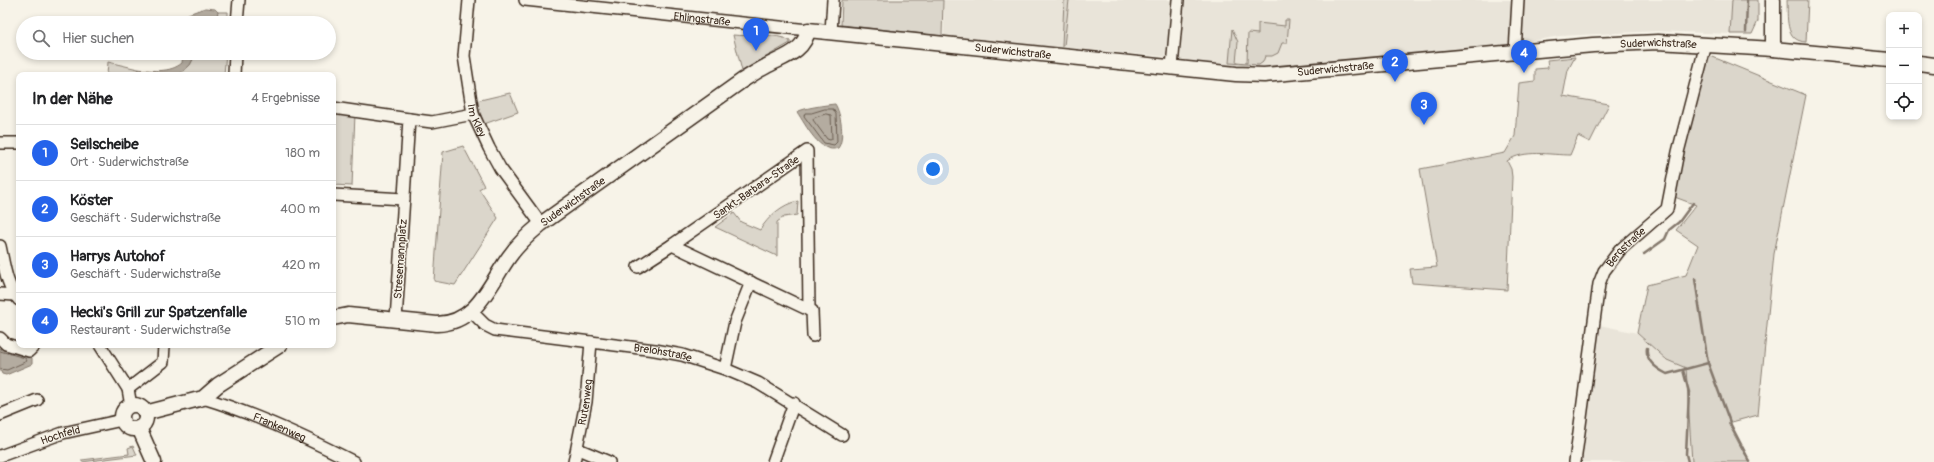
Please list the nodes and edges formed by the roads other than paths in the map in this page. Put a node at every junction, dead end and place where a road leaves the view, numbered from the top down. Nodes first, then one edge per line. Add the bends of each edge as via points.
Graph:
1 (239, 0) edge
2 (469, 0) edge
3 (525, 0) edge
4 (833, 0) edge
5 (1178, 0) edge
6 (1518, 0) edge
7 (1773, 0) edge
8 (238, 16) edge
9 (808, 30) junction
10 (831, 32) junction
11 (1706, 44) junction
12 (1773, 49) junction
13 (1515, 52) junction
14 (235, 60) edge
15 (1886, 60) edge
16 (1922, 63) edge
17 (1934, 65) edge
18 (1172, 67) junction
19 (234, 72) edge
20 (336, 108) edge
21 (474, 114) junction
22 (409, 119) junction
23 (0, 143) edge
24 (16, 143) edge
25 (336, 195) edge
26 (404, 198) junction
27 (541, 224) junction
28 (672, 245) junction
29 (0, 246) edge
30 (638, 267) dead end
31 (751, 282) junction
32 (0, 294) edge
33 (16, 297) edge
34 (809, 310) junction
35 (472, 312) junction
36 (336, 317) edge
37 (396, 320) junction
38 (813, 336) dead end
39 (0, 338) edge
40 (591, 342) junction
41 (16, 347) edge
42 (21, 348) edge
43 (31, 348) edge
44 (102, 348) edge
45 (164, 348) edge
46 (275, 348) edge
47 (725, 369) junction
48 (128, 388) junction
49 (202, 398) junction
50 (38, 400) dead end
51 (794, 403) junction
52 (132, 406) junction
53 (145, 413) junction
54 (0, 415) edge
55 (122, 420) junction
56 (139, 428) junction
57 (842, 435) dead end
58 (578, 449) junction
59 (0, 456) edge
60 (154, 462) edge
61 (354, 462) edge
62 (574, 462) edge
63 (609, 462) edge
64 (773, 462) edge
65 (1575, 462) edge

1 - 8 street
2 - 21 street, Im Kley via 464,56
3 - 9 street, Ehlingstraße
4 - 10 street
5 - 18 street
6 - 13 street
7 - 12 main road
9 - 10 main road, Ehlingstraße
9 - 27 main road, Suderwichstraße via 804,43 797,50 743,80
10 - 18 main road, Suderwichstraße
11 - 12 main road, Suderwichstraße
11 - 13 main road, Suderwichstraße via 1658,42
11 - 65 street, Bergstraße via 1676,159 1667,209 1620,250 1604,271 1599,284
12 - 15 main road, Suderwichstraße
13 - 18 main road, Suderwichstraße via 1264,75
14 - 19 street
16 - 17 main road
20 - 22 street
21 - 22 street via 432,122
21 - 27 street, Im Kley via 500,168
22 - 26 street, Stresemannplatz
23 - 24 street
25 - 26 street
26 - 37 street, Stresemannplatz
27 - 35 main road, Suderwichstraße via 523,239 509,256
28 - 30 street, Sankt-Barbara-Straße
28 - 31 street
28 - 34 street, Sankt-Barbara-Straße via 807,151
29 - 33 street via 8,281
31 - 34 street
31 - 47 street via 734,322
32 - 33 street
34 - 38 street, Sankt-Barbara-Straße via 812,311
35 - 37 main road, Suderwichstraße via 445,324
35 - 40 street, Brelohstraße via 485,326 495,330
36 - 37 main road, Suderwichstraße via 348,315
39 - 41 street via 6,344
40 - 47 street, Brelohstraße via 669,352
40 - 58 street, Rutenweg via 586,402
42 - 43 street
44 - 48 street
45 - 48 street via 163,362
46 - 49 main road
47 - 51 street, Brelohstraße via 758,383
48 - 52 street
49 - 53 main road
49 - 61 street, Frankenweg via 220,403
50 - 54 street
51 - 57 street, Brelohstraße
51 - 64 street
52 - 53 main road via 138,406
52 - 55 main road via 124,411
53 - 56 main road via 145,422
55 - 56 main road via 129,428
55 - 59 street, Hochfeld via 63,433
56 - 60 main road
58 - 62 street, Rutenweg
58 - 63 street

